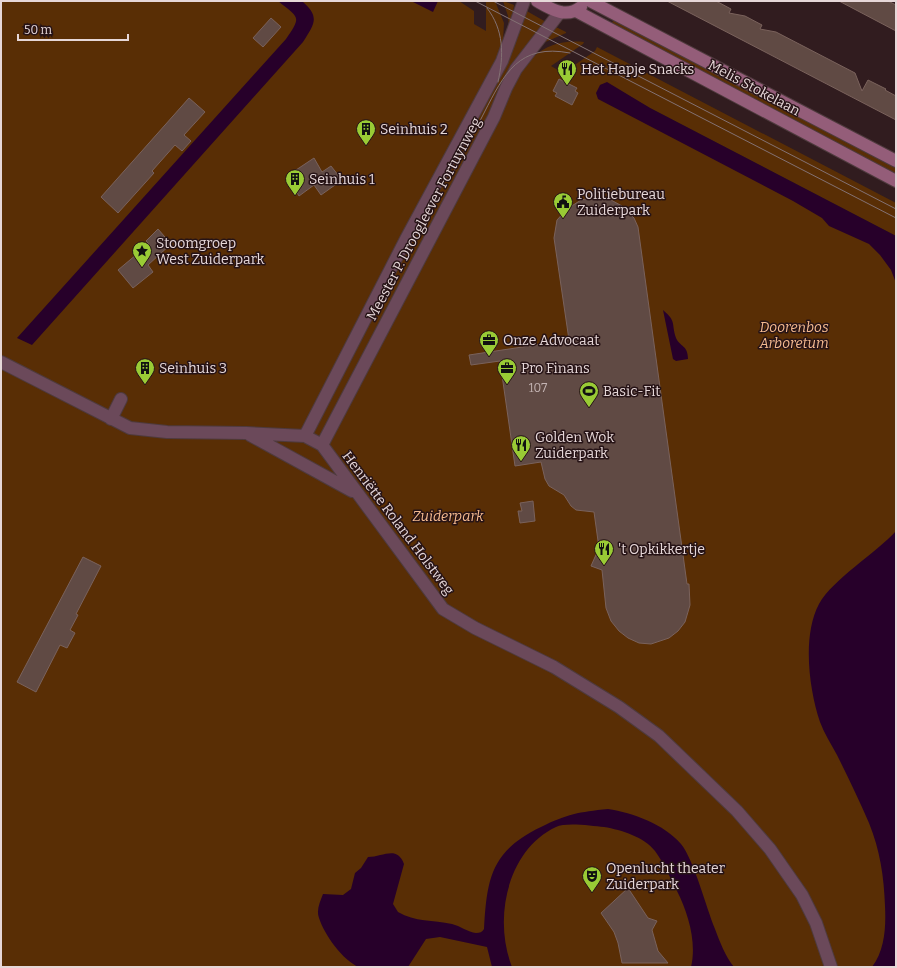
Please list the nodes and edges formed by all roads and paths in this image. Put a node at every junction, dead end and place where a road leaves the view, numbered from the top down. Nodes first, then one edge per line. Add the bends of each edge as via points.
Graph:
1 (524, 1) edge
2 (537, 1) edge
3 (585, 1) edge
4 (590, 1) edge
5 (576, 11) junction
6 (560, 12) junction
7 (896, 161) edge
8 (896, 181) edge
9 (1, 362) edge
10 (121, 399) dead end
11 (110, 419) junction
12 (246, 433) junction
13 (305, 436) junction
14 (322, 445) junction
15 (356, 493) junction
16 (831, 967) edge

1 - 13 street, Meester P. Droogleever Fortuynweg via 498,68 406,239
2 - 6 street
3 - 5 street
4 - 7 street, Melis Stokelaan
5 - 6 street
5 - 8 street, Melis Stokelaan
6 - 14 street, Meester P. Droogleever Fortuynweg via 516,69 494,118
9 - 11 street, Henriëtte Roland Holstweg
10 - 11 street
11 - 12 street, Henriëtte Roland Holstweg via 130,428 167,432
12 - 13 street, Henriëtte Roland Holstweg
12 - 15 street
13 - 14 street, Henriëtte Roland Holstweg
14 - 15 street, Henriëtte Roland Holstweg
15 - 16 street, Henriëtte Roland Holstweg via 443,609 475,628 554,667 619,707 659,736 738,811 770,849 802,895 816,923

